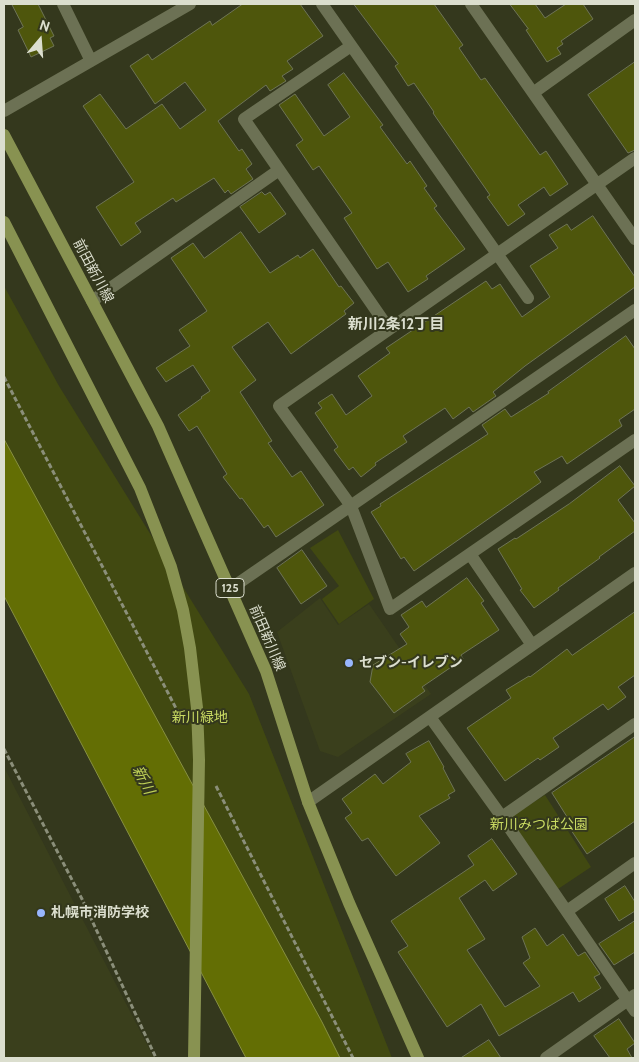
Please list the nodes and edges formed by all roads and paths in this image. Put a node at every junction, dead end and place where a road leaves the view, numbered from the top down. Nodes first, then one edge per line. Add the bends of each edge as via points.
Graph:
1 (63, 4) edge
2 (190, 4) edge
3 (322, 4) edge
4 (471, 4) edge
5 (635, 20) edge
6 (352, 46) junction
7 (91, 61) junction
8 (533, 92) junction
9 (4, 110) edge
10 (4, 135) edge
11 (635, 158) edge
12 (279, 170) junction
13 (598, 185) junction
14 (4, 222) edge
15 (635, 239) edge
16 (496, 254) junction
17 (528, 298) dead end
18 (92, 301) junction
19 (635, 310) edge
20 (389, 329) junction
21 (635, 440) edge
22 (351, 506) junction
23 (470, 554) junction
24 (635, 573) edge
25 (230, 589) junction
26 (532, 645) junction
27 (430, 717) junction
28 (635, 724) edge
29 (4, 750) edge
30 (308, 802) junction
31 (502, 817) junction
32 (635, 863) edge
33 (567, 912) junction
34 (632, 998) edge
35 (635, 1011) edge
36 (156, 1058) edge
37 (194, 1058) edge
38 (418, 1058) edge
39 (546, 1058) edge

1 - 7 street
2 - 7 street
3 - 6 street
4 - 8 street
5 - 8 street
6 - 12 street via 244,119
6 - 16 street
7 - 9 street
8 - 13 street
10 - 18 main road, 前田新川線 / 125
11 - 13 street
12 - 18 street
12 - 20 street
13 - 15 street
13 - 16 street
14 - 37 main road via 140,488 171,567 183,610 197,708 199,760
16 - 17 street
16 - 20 street
18 - 25 main road, 前田新川線 / 125 via 158,426
19 - 22 street
20 - 22 street via 279,406
21 - 23 street
22 - 23 street via 390,608
22 - 25 street
23 - 26 street
24 - 26 street
25 - 30 main road, 前田新川線 / 125 via 266,671
26 - 27 street
27 - 30 street
27 - 31 street
28 - 31 street
29 - 36 path via 82,899
30 - 38 main road, 前田新川線 / 125
31 - 33 street
32 - 33 street
33 - 34 street
34 - 35 street
34 - 39 street

